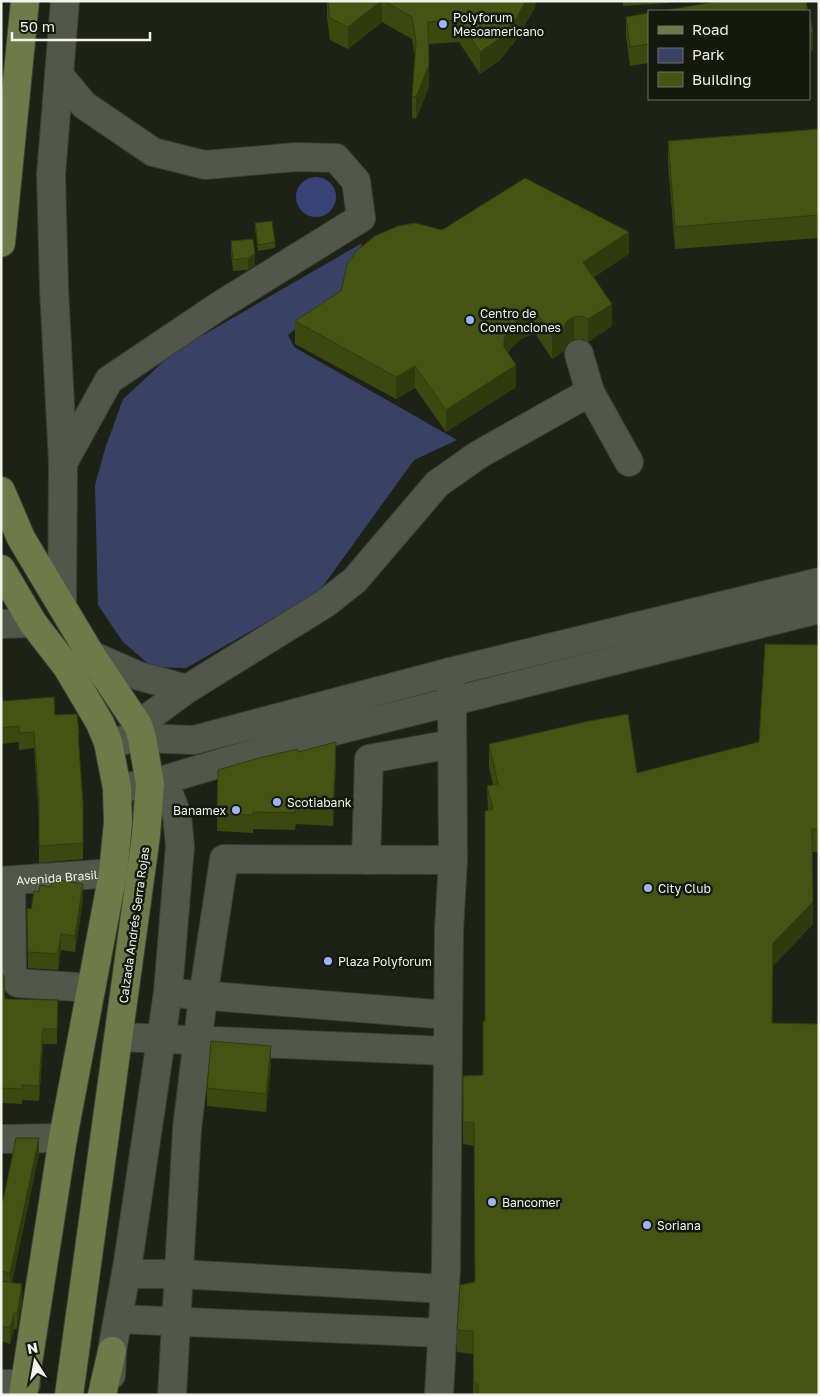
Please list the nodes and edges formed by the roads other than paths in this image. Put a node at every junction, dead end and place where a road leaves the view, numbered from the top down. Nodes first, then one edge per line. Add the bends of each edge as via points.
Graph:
1 (25, 1) edge
2 (65, 1) edge
3 (59, 75) junction
4 (1, 243) edge
5 (579, 354) dead end
6 (590, 392) junction
7 (629, 462) dead end
8 (63, 463) junction
9 (1, 491) edge
10 (1, 569) edge
11 (819, 582) edge
12 (62, 605) junction
13 (819, 609) edge
14 (33, 623) junction
15 (1, 624) edge
16 (92, 655) junction
17 (450, 672) junction
18 (187, 689) junction
19 (452, 701) junction
20 (140, 732) junction
21 (108, 742) junction
22 (452, 744) junction
23 (150, 784) junction
24 (117, 788) junction
25 (366, 860) junction
26 (453, 860) junction
27 (112, 873) junction
28 (6, 881) edge
29 (91, 988) junction
30 (168, 992) junction
31 (202, 997) junction
32 (448, 1015) junction
33 (83, 1033) junction
34 (118, 1037) junction
35 (161, 1039) junction
36 (198, 1040) junction
37 (448, 1051) junction
38 (64, 1138) junction
39 (1, 1139) edge
40 (126, 1274) junction
41 (178, 1274) junction
42 (445, 1289) junction
43 (118, 1319) junction
44 (176, 1321) junction
45 (442, 1333) junction
46 (112, 1350) junction
47 (17, 1387) edge
48 (69, 1395) edge
49 (102, 1395) edge
50 (110, 1395) edge
51 (172, 1395) edge
52 (439, 1395) edge

1 - 4 main road
2 - 3 street
3 - 8 street via 51,175
3 - 8 street via 84,105 153,152 205,165 296,157 336,158 356,181 362,218 219,306 109,380
5 - 6 street
6 - 7 street
6 - 18 street via 478,455 437,484 356,580 326,603
8 - 12 street
9 - 12 main road, Calzada Andrés Serra Rojas via 21,538
10 - 14 main road
11 - 17 street
12 - 16 main road, Calzada Andrés Serra Rojas
13 - 19 street
14 - 15 street
14 - 21 main road via 67,667
16 - 18 street via 139,676
16 - 20 main road, Calzada Andrés Serra Rojas
17 - 19 street
17 - 20 street via 194,740
18 - 20 street
19 - 22 street
19 - 23 street via 295,741
20 - 21 street
20 - 23 main road, Calzada Andrés Serra Rojas
21 - 24 main road
22 - 25 street via 369,759
22 - 26 street
23 - 24 street
23 - 30 street via 169,794 177,815 180,846
23 - 34 main road, Calzada Andrés Serra Rojas via 146,836
24 - 27 main road via 118,823
25 - 26 street
25 - 31 street via 224,859
26 - 32 street via 448,930
27 - 28 street, Avenida Brasil
27 - 29 main road
28 - 29 street via 12,977 18,983
29 - 33 main road
30 - 31 street
30 - 35 street
31 - 32 street
31 - 36 street
32 - 37 street
33 - 34 main road
33 - 38 main road
34 - 35 street
34 - 48 main road, Calzada Andrés Serra Rojas
35 - 36 street
35 - 40 street
36 - 37 street
36 - 41 street via 186,1136
37 - 42 street
38 - 39 street
38 - 47 main road
40 - 41 street
40 - 43 street
41 - 42 street
41 - 44 street
42 - 45 street
43 - 44 street
43 - 46 street
44 - 45 street
44 - 51 street
45 - 52 street
46 - 49 main road
46 - 50 street

